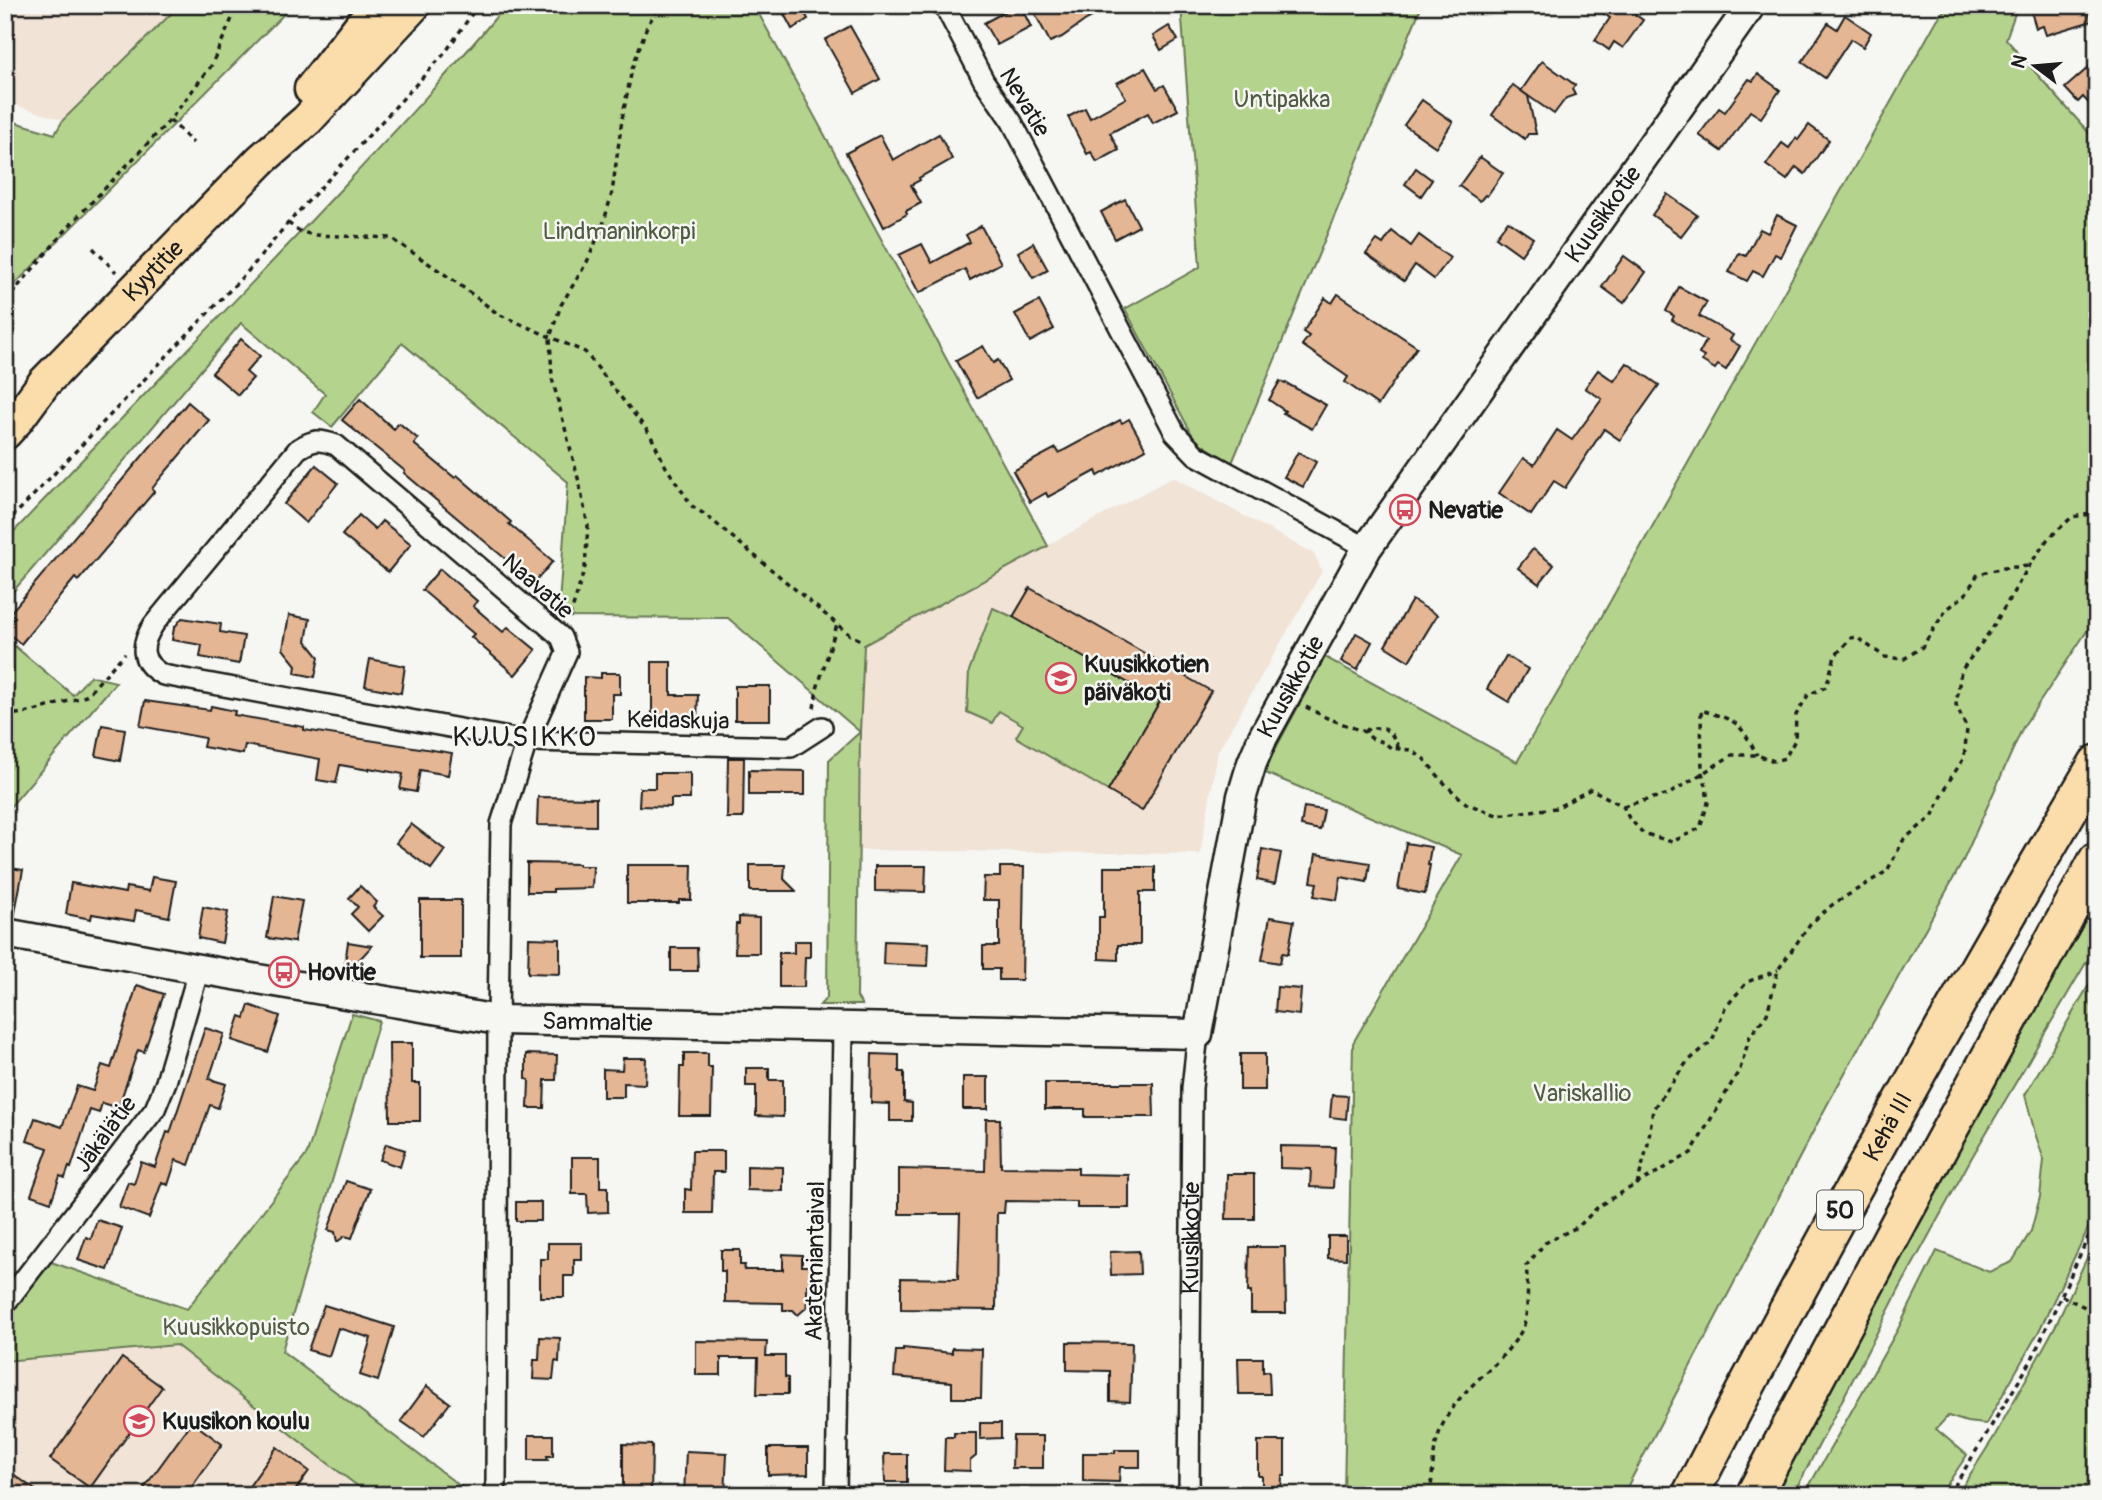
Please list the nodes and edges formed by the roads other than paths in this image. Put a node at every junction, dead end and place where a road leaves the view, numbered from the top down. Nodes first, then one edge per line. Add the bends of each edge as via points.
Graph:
1 (379, 5) edge
2 (414, 5) edge
3 (944, 5) edge
4 (1751, 5) edge
5 (262, 159) junction
6 (44, 383) junction
7 (5, 407) edge
8 (5, 433) edge
9 (1367, 548) junction
10 (816, 731) road end
11 (527, 741) junction
12 (2097, 763) edge
13 (2097, 860) edge
14 (5, 933) edge
15 (199, 969) junction
16 (498, 1020) junction
17 (843, 1028) junction
18 (1198, 1034) junction
19 (5, 1304) edge
20 (493, 1495) edge
21 (836, 1495) edge
22 (1189, 1495) edge
23 (1690, 1495) edge
24 (1755, 1495) edge

1 - 5 main road, Kyytitie via 293,112
2 - 5 main road, Kyytitie via 307,120
3 - 9 street, Nevatie via 984,81 1012,122 1175,433 1196,455
4 - 9 street, Kuusikkotie
5 - 6 main road, Kyytitie
6 - 7 main road, Kyytitie
6 - 8 main road, Kyytitie
9 - 18 street, Kuusikkotie via 1252,763
10 - 11 street, Keidaskuja via 791,747
11 - 11 street, Naavatie via 567,652 561,637 336,445 321,439 298,449 154,624 143,646 150,668 163,675
11 - 16 street via 501,824
12 - 23 highway, Kehä III / 50 via 1852,1189
13 - 24 highway, 50
14 - 15 street, Sammaltie
15 - 16 street, Sammaltie
15 - 19 street, Jäkälätie via 166,1082 147,1123
16 - 17 street, Sammaltie
16 - 20 street
17 - 18 street, Sammaltie
17 - 21 street, Akatemiantaival
18 - 22 street, Kuusikkotie via 1192,1088

